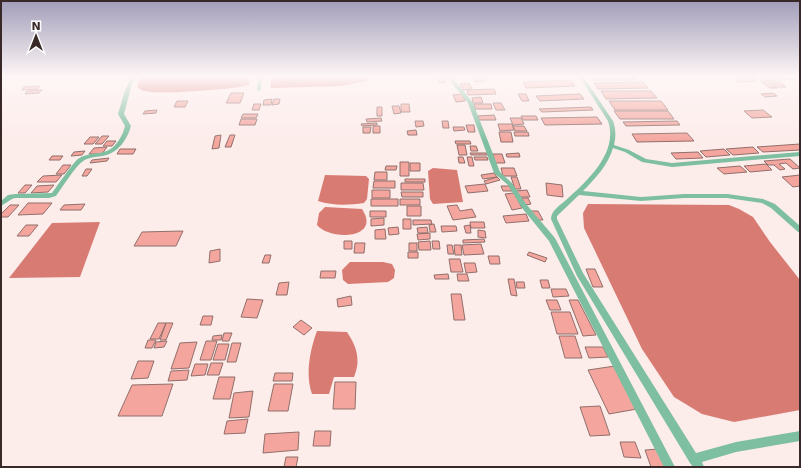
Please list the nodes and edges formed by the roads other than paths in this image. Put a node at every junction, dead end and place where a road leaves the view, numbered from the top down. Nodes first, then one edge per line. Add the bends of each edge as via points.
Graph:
1 (126, 98) edge
2 (466, 98) edge
3 (595, 98) edge
4 (612, 146) junction
5 (800, 154) edge
6 (579, 192) junction
7 (1, 204) edge
8 (800, 230) edge
9 (800, 436) edge
10 (696, 463) edge
11 (670, 467) edge

1 - 7 street via 121,114 128,126 116,150 83,158 54,195 15,196
2 - 11 street via 497,173 510,184 552,240
3 - 4 street via 612,126
4 - 5 street via 644,161 672,165
4 - 6 street via 605,160
6 - 8 street via 641,199 728,196 763,201 774,206
6 - 10 street via 556,213 554,219 580,274
9 - 10 street via 736,447

